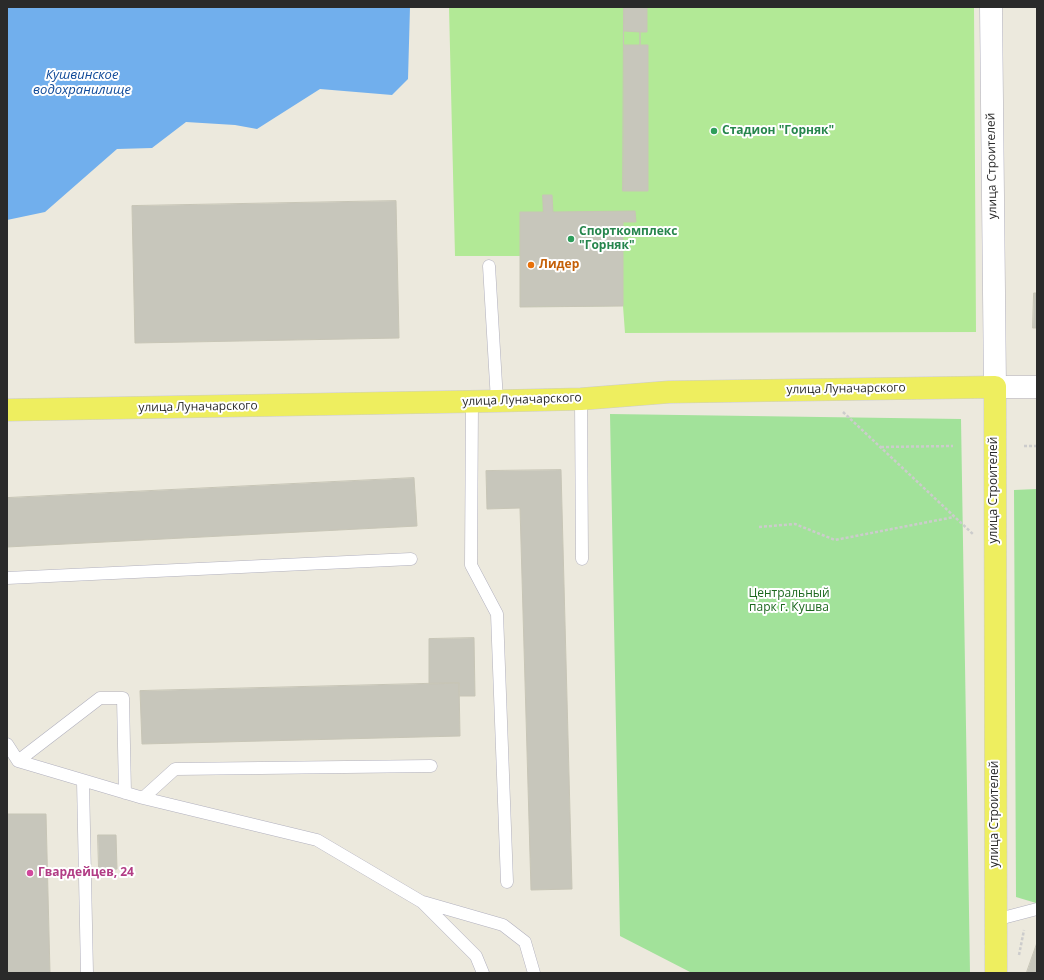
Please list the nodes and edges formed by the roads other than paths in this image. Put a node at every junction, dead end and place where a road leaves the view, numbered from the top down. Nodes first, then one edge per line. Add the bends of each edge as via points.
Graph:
1 (991, 7) edge
2 (489, 266) dead end
3 (995, 387) junction
4 (1037, 387) edge
5 (581, 399) junction
6 (472, 402) junction
7 (496, 402) junction
8 (7, 410) edge
9 (411, 559) dead end
10 (582, 559) dead end
11 (7, 578) edge
12 (7, 744) edge
13 (18, 761) junction
14 (431, 766) dead end
15 (83, 780) junction
16 (125, 793) junction
17 (143, 798) junction
18 (507, 882) dead end
19 (422, 902) junction
20 (1037, 909) edge
21 (995, 920) junction
22 (87, 973) edge
23 (483, 973) edge
24 (534, 973) edge
25 (996, 973) edge

1 - 3 street, улица Строителей
2 - 7 lane
3 - 4 street, улица Луначарского
3 - 5 main road, улица Луначарского via 669,392
3 - 21 main road, улица Строителей
5 - 7 main road, улица Луначарского
5 - 10 lane
6 - 7 main road, улица Луначарского
6 - 8 main road, улица Луначарского
6 - 18 lane via 471,565 497,614
9 - 11 lane
12 - 13 lane
13 - 15 lane
13 - 16 lane via 100,698 123,698
14 - 17 lane via 175,769
15 - 16 lane
15 - 22 lane
16 - 17 lane
17 - 19 lane via 317,840
19 - 23 lane via 476,956
19 - 24 lane via 503,925 524,942
20 - 21 lane
21 - 25 main road, улица Строителей

